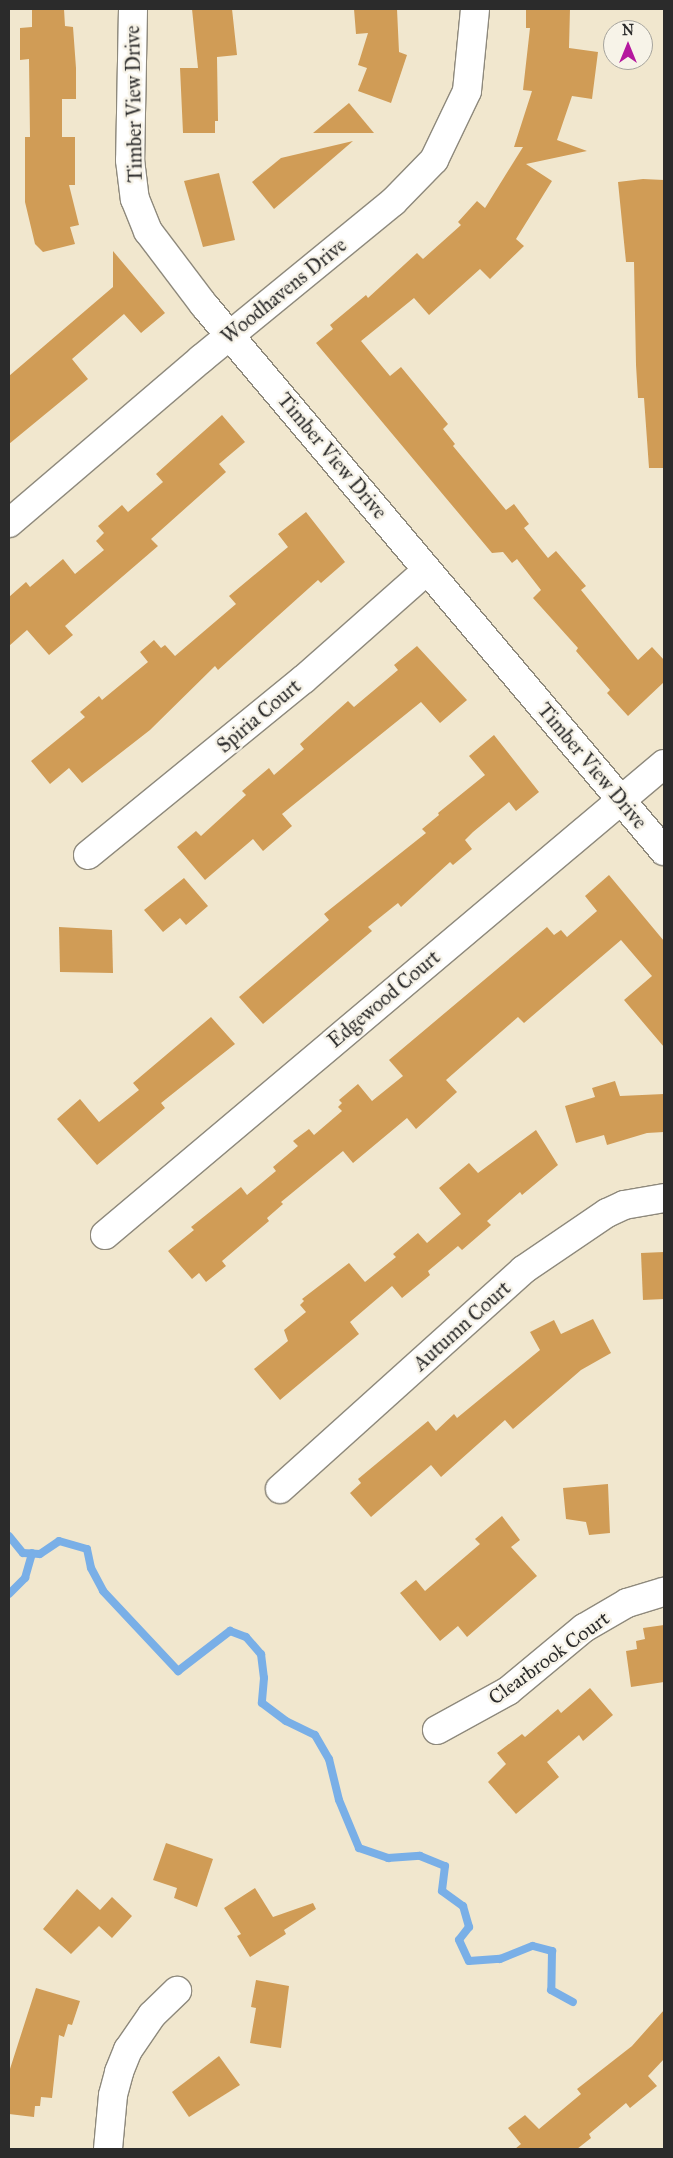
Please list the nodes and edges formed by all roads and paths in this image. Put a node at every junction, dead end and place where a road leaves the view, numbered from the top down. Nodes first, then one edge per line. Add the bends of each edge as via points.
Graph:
1 (133, 9) edge
2 (475, 9) edge
3 (230, 336) junction
4 (9, 523) edge
5 (426, 571) junction
6 (664, 764) edge
7 (621, 800) junction
8 (664, 850) edge
9 (88, 855) dead end
10 (664, 1198) edge
11 (104, 1236) dead end
12 (280, 1489) dead end
13 (664, 1592) edge
14 (437, 1730) dead end
15 (177, 1991) dead end
16 (108, 2149) edge

1 - 3 street, Timber View Drive via 130,160 135,199 148,231 172,266
2 - 3 street, Woodhavens Drive via 467,91 434,160 393,202
3 - 4 street, Woodhavens Drive
3 - 5 street, Timber View Drive
5 - 7 street, Timber View Drive
5 - 9 street, Spiria Court via 304,679
6 - 7 street, Edgewood Court
7 - 8 street, Timber View Drive
7 - 11 street, Edgewood Court
10 - 12 street, Autumn Court via 624,1205 607,1213 523,1270
13 - 14 street, Clearbrook Court via 627,1603 584,1628 508,1691
15 - 16 street via 152,2015 122,2065 113,2095

